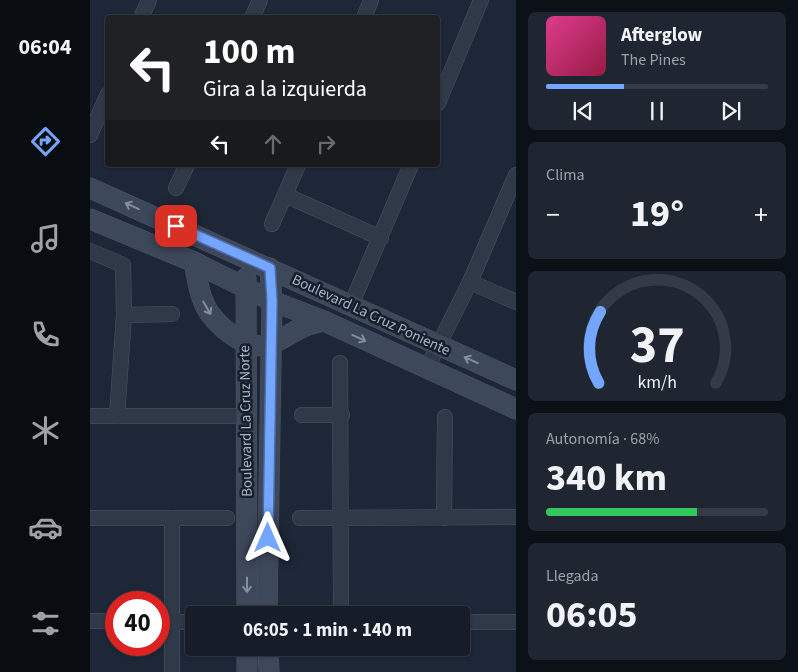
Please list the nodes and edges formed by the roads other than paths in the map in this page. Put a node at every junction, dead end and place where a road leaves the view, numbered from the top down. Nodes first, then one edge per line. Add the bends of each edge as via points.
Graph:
1 (148, 0) edge
2 (260, 0) edge
3 (371, 0) edge
4 (481, 0) edge
5 (142, 15) edge
6 (253, 15) edge
7 (365, 15) edge
8 (440, 98) edge
9 (105, 104) edge
10 (97, 130) edge
11 (185, 167) edge
12 (297, 167) edge
13 (410, 167) edge
14 (516, 175) edge
15 (90, 188) edge
16 (176, 188) dead end
17 (285, 195) junction
18 (90, 219) edge
19 (272, 224) dead end
20 (381, 238) junction
21 (90, 251) edge
22 (246, 256) junction
23 (194, 262) junction
24 (270, 268) junction
25 (470, 282) junction
26 (246, 290) junction
27 (272, 301) junction
28 (516, 302) edge
29 (351, 306) junction
30 (172, 314) dead end
31 (124, 315) junction
32 (324, 321) junction
33 (245, 344) junction
34 (270, 345) junction
35 (438, 345) junction
36 (340, 363) dead end
37 (426, 370) junction
38 (516, 380) edge
39 (516, 409) edge
40 (302, 415) dead end
41 (342, 415) junction
42 (90, 416) edge
43 (118, 416) junction
44 (247, 416) junction
45 (445, 417) dead end
46 (516, 517) edge
47 (90, 518) edge
48 (172, 518) junction
49 (227, 518) dead end
50 (300, 518) dead end
51 (340, 518) junction
52 (444, 518) junction
53 (167, 591) edge
54 (247, 606) edge
55 (268, 606) edge
56 (341, 606) edge
57 (90, 621) edge
58 (105, 621) edge
59 (170, 622) edge
60 (185, 622) edge
61 (470, 622) edge
62 (516, 622) edge
63 (170, 656) edge
64 (247, 656) edge
65 (268, 656) edge
66 (172, 672) edge
67 (247, 672) edge
68 (269, 672) edge

1 - 5 street
2 - 6 street
3 - 7 street
4 - 8 street
9 - 10 street
11 - 16 street
12 - 17 street
13 - 20 street
14 - 25 street
22 -> 15 street, Boulevard La Cruz Poniente
17 - 19 street
17 - 20 street
18 - 23 street, Boulevard La Cruz Poniente
20 - 29 street
21 - 31 street via 123,265
22 - 24 street, Boulevard La Cruz Poniente
22 - 26 street, Boulevard La Cruz Norte
23 - 26 street, Boulevard La Cruz Poniente
23 -> 33 street via 204,305 218,324
24 - 27 street, Boulevard La Cruz Norte
24 - 29 street, Boulevard La Cruz Poniente
25 - 28 street
25 - 35 street
26 - 27 street, Boulevard La Cruz Poniente
26 - 33 street, Boulevard La Cruz Norte
27 - 32 street, Boulevard La Cruz Poniente
27 - 34 street, Boulevard La Cruz Norte
29 - 35 street, Boulevard La Cruz Poniente
30 - 31 street
31 - 43 street
32 - 34 street via 306,324
32 -> 37 street, Boulevard La Cruz Poniente
33 - 34 street
33 - 44 street, Boulevard La Cruz Norte
34 - 55 street, Boulevard La Cruz Norte
35 - 37 street
38 -> 35 street, Boulevard La Cruz Poniente
36 - 41 street
37 - 39 street, Boulevard La Cruz Poniente
40 - 41 street
41 - 51 street
42 - 43 street
43 - 44 street
44 -> 54 street, Boulevard La Cruz Norte
45 - 52 street
46 - 52 street
47 - 48 street
48 - 49 street
48 - 53 street
50 - 51 street
51 - 52 street
51 - 56 street
57 - 58 street
59 - 60 street
61 - 62 street
63 - 66 street
64 - 67 street
65 - 68 street

